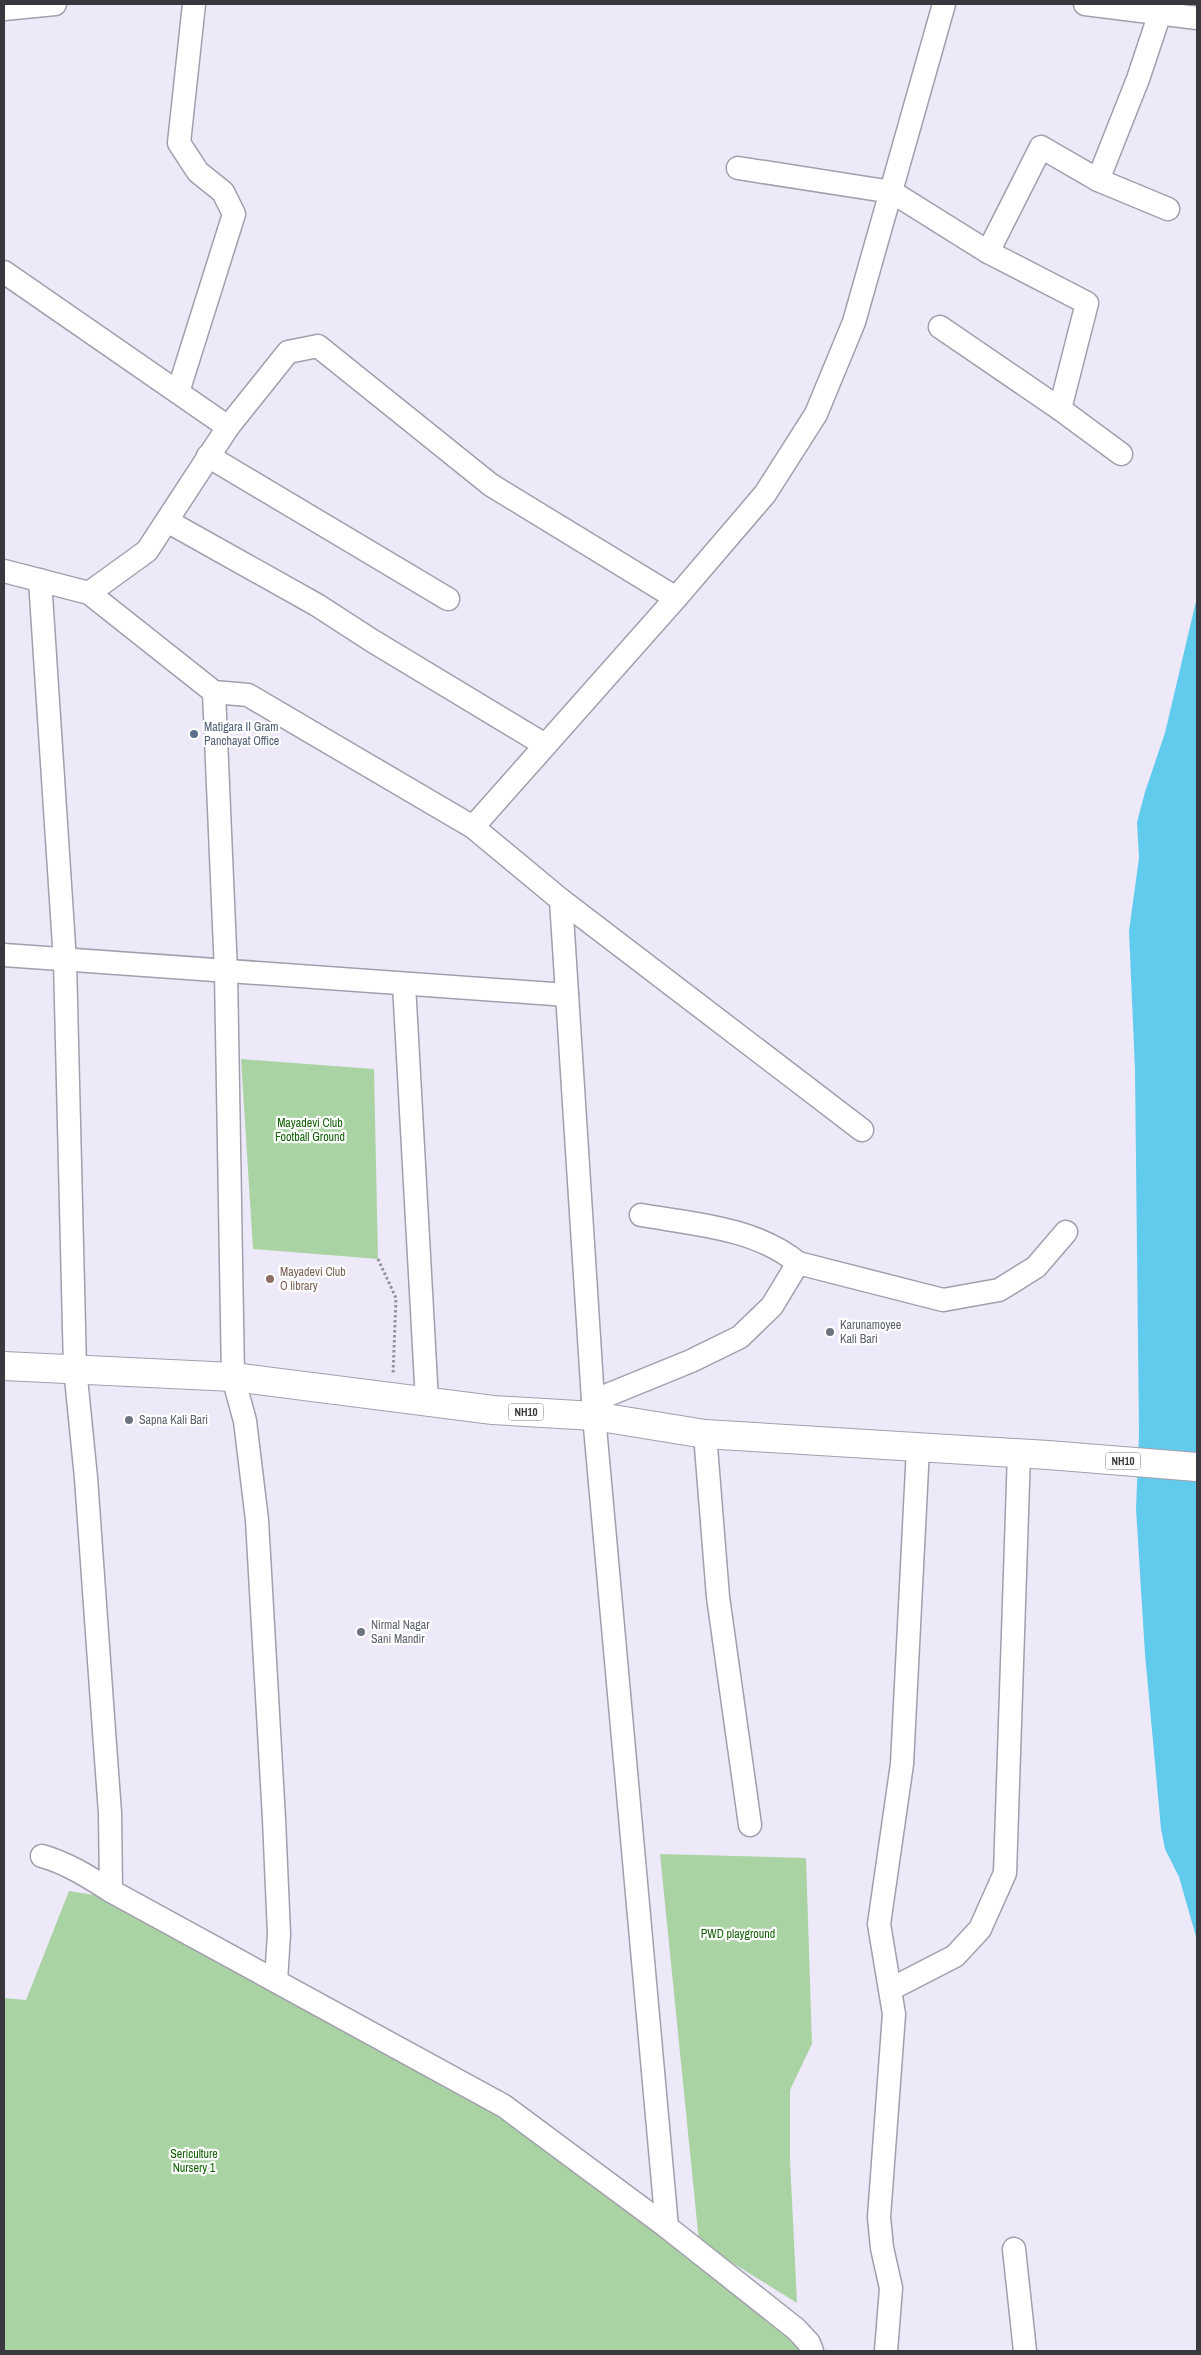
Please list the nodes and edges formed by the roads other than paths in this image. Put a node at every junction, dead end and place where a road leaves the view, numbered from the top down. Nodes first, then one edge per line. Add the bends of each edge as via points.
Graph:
1 (55, 4) edge
2 (194, 4) edge
3 (944, 4) edge
4 (1085, 4) edge
5 (1130, 7) edge
6 (4, 9) edge
7 (1160, 13) junction
8 (1197, 18) edge
9 (738, 168) dead end
10 (1098, 180) junction
11 (892, 192) junction
12 (1168, 209) dead end
13 (988, 252) junction
14 (4, 272) edge
15 (940, 328) dead end
16 (178, 392) junction
17 (1060, 409) junction
18 (228, 427) junction
19 (1121, 454) dead end
20 (208, 456) junction
21 (167, 521) junction
22 (4, 571) edge
23 (40, 580) junction
24 (89, 593) junction
25 (676, 598) junction
26 (448, 599) dead end
27 (214, 692) junction
28 (545, 745) junction
29 (473, 827) junction
30 (561, 900) junction
31 (4, 955) edge
32 (65, 961) junction
33 (226, 972) junction
34 (404, 984) junction
35 (567, 996) junction
36 (862, 1130) dead end
37 (641, 1215) dead end
38 (1066, 1232) dead end
39 (798, 1264) junction
40 (4, 1366) edge
41 (75, 1368) junction
42 (233, 1377) junction
43 (427, 1401) junction
44 (594, 1409) junction
45 (705, 1434) junction
46 (918, 1448) junction
47 (1019, 1453) junction
48 (1197, 1467) edge
49 (750, 1825) dead end
50 (42, 1856) dead end
51 (112, 1892) junction
52 (276, 1980) junction
53 (891, 1989) junction
54 (666, 2227) junction
55 (1014, 2249) dead end
56 (812, 2351) edge
57 (886, 2351) edge
58 (1024, 2351) edge

1 - 6 street
2 - 16 street via 179,143 198,172 223,192 234,214
3 - 11 street
4 - 5 street
5 - 7 street
7 - 8 street
7 - 10 street
9 - 11 street
10 - 12 street
10 - 13 street via 1041,147
11 - 13 street
11 - 25 street via 854,322 816,414 765,494
13 - 17 street via 1087,302
14 - 16 street
15 - 17 street
16 - 18 street
17 - 19 street
18 - 20 street
18 - 25 street via 288,352 318,346 491,485
20 - 21 street
20 - 26 street
21 - 24 street via 147,551
21 - 28 street via 317,605
22 - 23 street
23 - 24 street
23 - 32 street
24 - 27 street
25 - 28 street
27 - 29 street via 248,695
27 - 33 street
28 - 29 street
29 - 30 street
30 - 35 street
30 - 36 street
31 - 32 street
32 - 33 street
32 - 41 street
33 - 34 street
33 - 42 street
34 - 35 street
34 - 43 street
35 - 44 street
37 - 39 street via 732,1230 786,1253
38 - 39 street via 1036,1267 999,1290 943,1300
39 - 44 street via 772,1306 740,1337
40 - 41 highway, NH10
41 - 42 highway, NH10
41 - 51 street via 110,1813
42 - 43 highway, NH10
42 - 52 street via 245,1421 257,1520 279,1934
43 - 44 highway, NH10 via 493,1410
44 - 45 highway, NH10
44 - 54 street
45 - 46 highway, NH10
45 - 49 street via 718,1597
46 - 47 highway, NH10
46 - 53 street via 902,1764 879,1924
47 - 48 highway, NH10
47 - 53 street via 1005,1874 980,1929 955,1956
50 - 51 street via 66,1865
51 - 52 street
52 - 54 street via 504,2106
53 - 57 street via 894,2014 879,2217 891,2288
54 - 56 street via 796,2329
55 - 58 street

